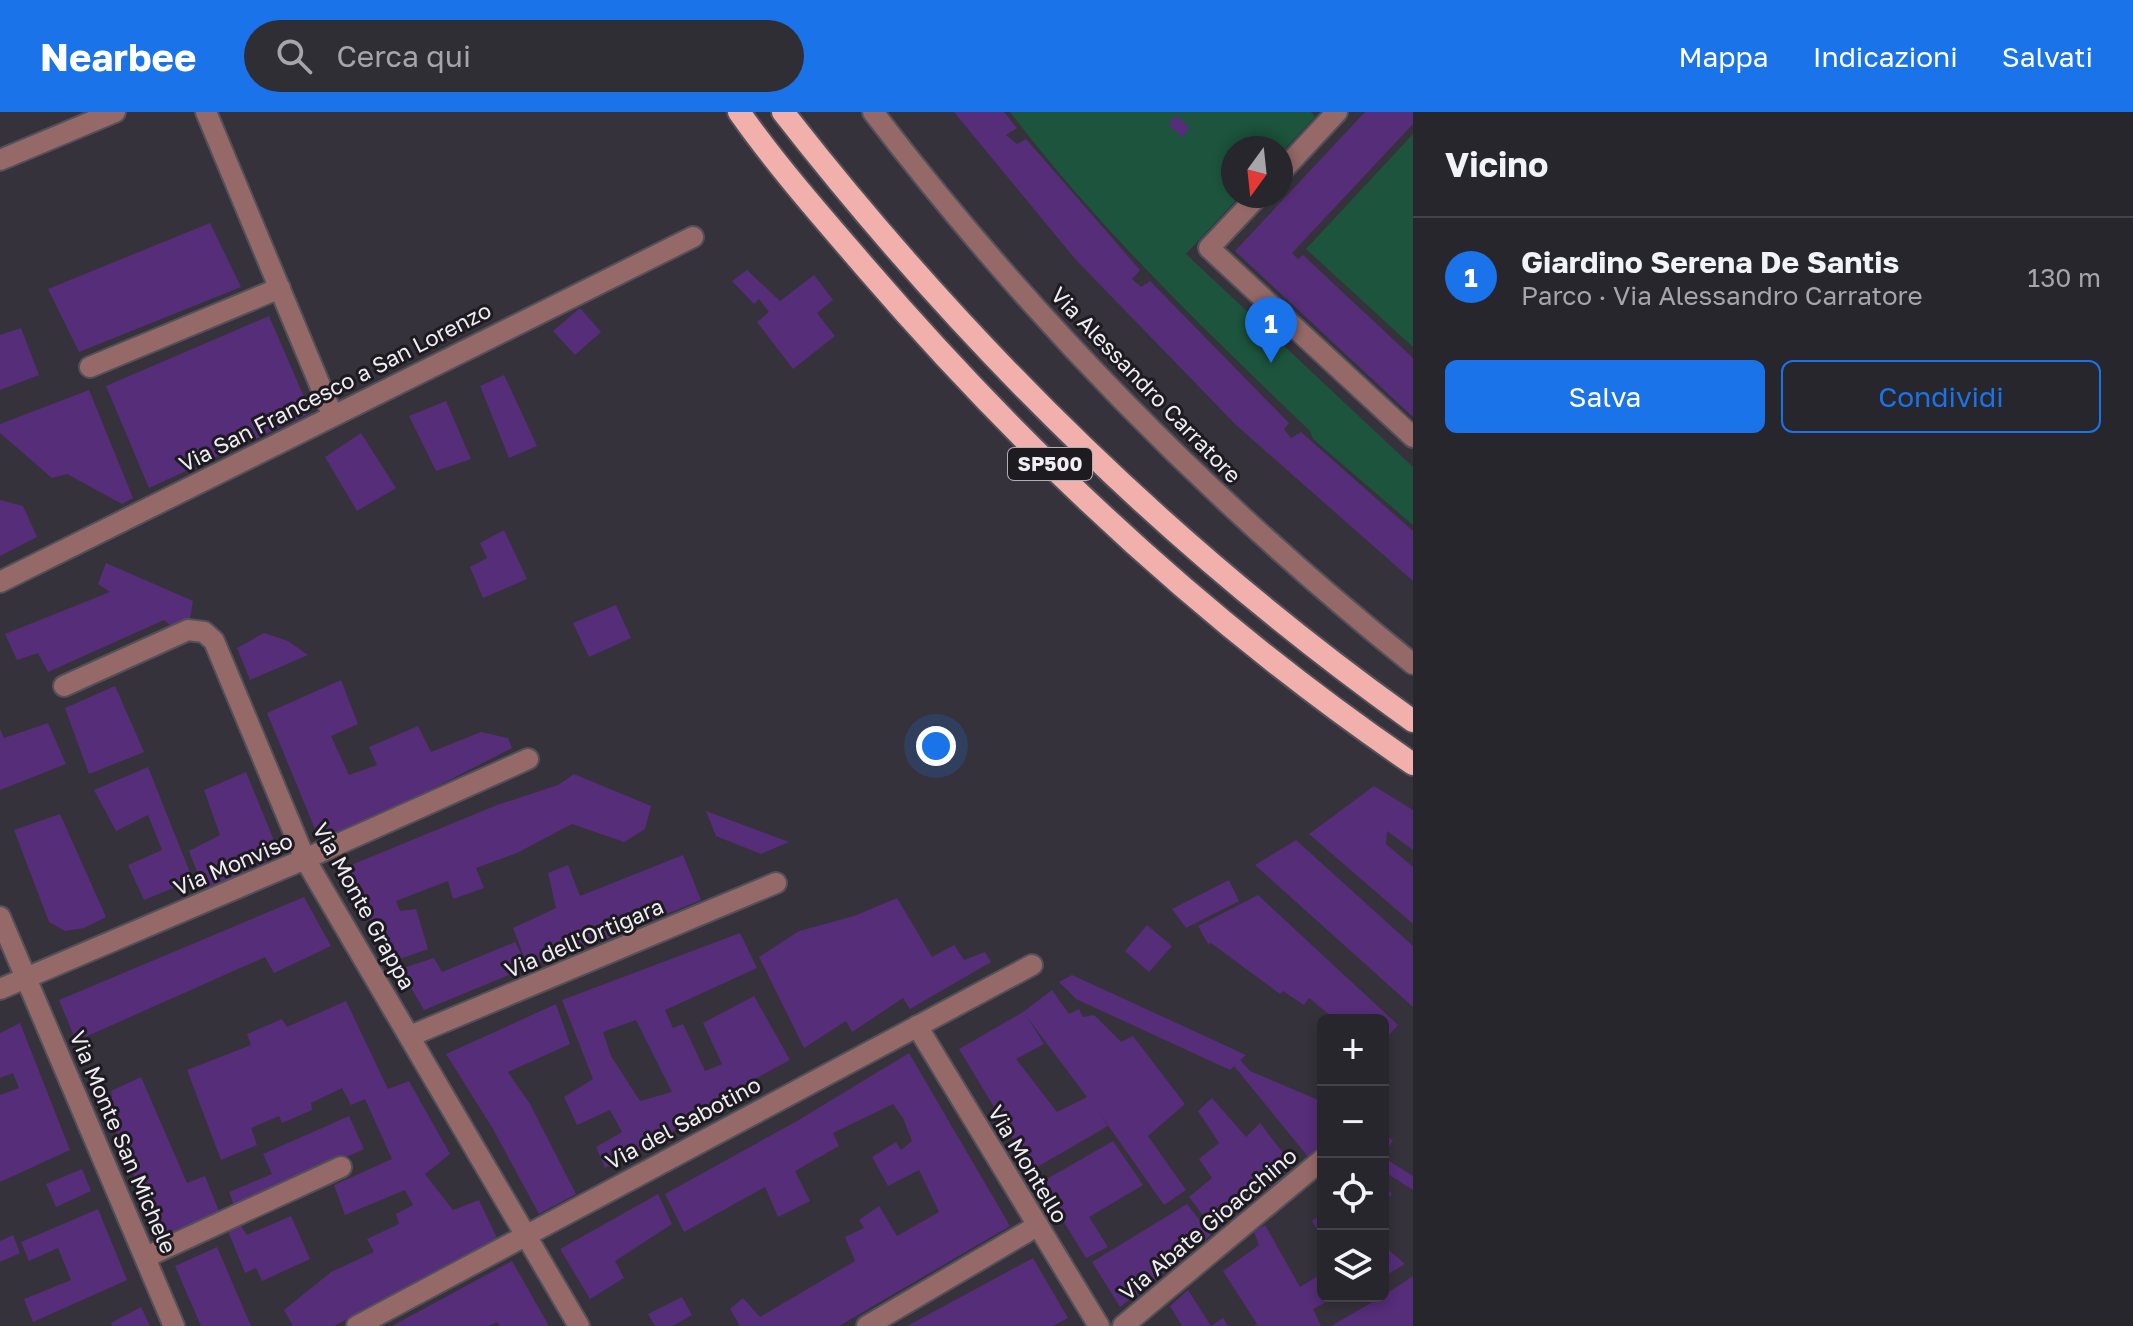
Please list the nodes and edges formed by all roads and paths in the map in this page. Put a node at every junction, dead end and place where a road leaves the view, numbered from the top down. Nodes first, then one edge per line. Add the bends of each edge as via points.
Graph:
1 (115, 112) edge
2 (206, 112) edge
3 (739, 112) edge
4 (783, 112) edge
5 (873, 112) edge
6 (1337, 112) edge
7 (1293, 159) edge
8 (0, 160) edge
9 (1247, 208) edge
10 (693, 237) dead end
11 (280, 288) junction
12 (90, 367) dead end
13 (332, 414) junction
14 (1413, 437) edge
15 (0, 582) edge
16 (1413, 664) edge
17 (64, 686) dead end
18 (1413, 721) edge
19 (528, 759) dead end
20 (1413, 764) edge
21 (305, 859) junction
22 (776, 883) dead end
23 (0, 917) edge
24 (1032, 965) dead end
25 (27, 978) junction
26 (0, 989) edge
27 (917, 1026) junction
28 (410, 1036) junction
29 (1317, 1164) edge
30 (341, 1167) dead end
31 (1037, 1226) junction
32 (526, 1234) junction
33 (146, 1257) junction
34 (174, 1326) edge
35 (357, 1326) edge
36 (579, 1326) edge
37 (867, 1326) edge
38 (1099, 1326) edge
39 (1123, 1326) edge

1 - 8 street
2 - 11 street
3 - 20 highway, SP500 via 909,318 1084,498 1274,661
4 - 18 highway, SP500 via 934,296 1108,473 1200,556
5 - 16 street, Via Alessandro Carratore via 970,232 1123,401 1223,499
6 - 7 street
9 - 14 street via 1209,248
10 - 13 street, Via San Francesco a San Lorenzo
11 - 12 street
11 - 13 street
13 - 15 street, Via San Francesco a San Lorenzo
17 - 21 street, Via Monte Grappa via 188,630 204,632 214,641
19 - 21 street, Via Monviso
21 - 25 street, Via Monviso
21 - 28 street, Via Monte Grappa
22 - 28 street, Via dell'Ortigara
23 - 25 street, Via Monte San Michele
24 - 27 street, Via del Sabotino
25 - 26 street, Via Monviso
25 - 33 street, Via Monte San Michele
27 - 31 street, Via Montello
27 - 32 street, Via del Sabotino
28 - 32 street, Via Monte Grappa
29 - 39 street, Via Abate Gioacchino
30 - 33 street
31 - 37 street
31 - 38 street, Via Montello
32 - 35 street, Via del Sabotino
32 - 36 street, Via Monte Grappa
33 - 34 street, Via Monte San Michele

